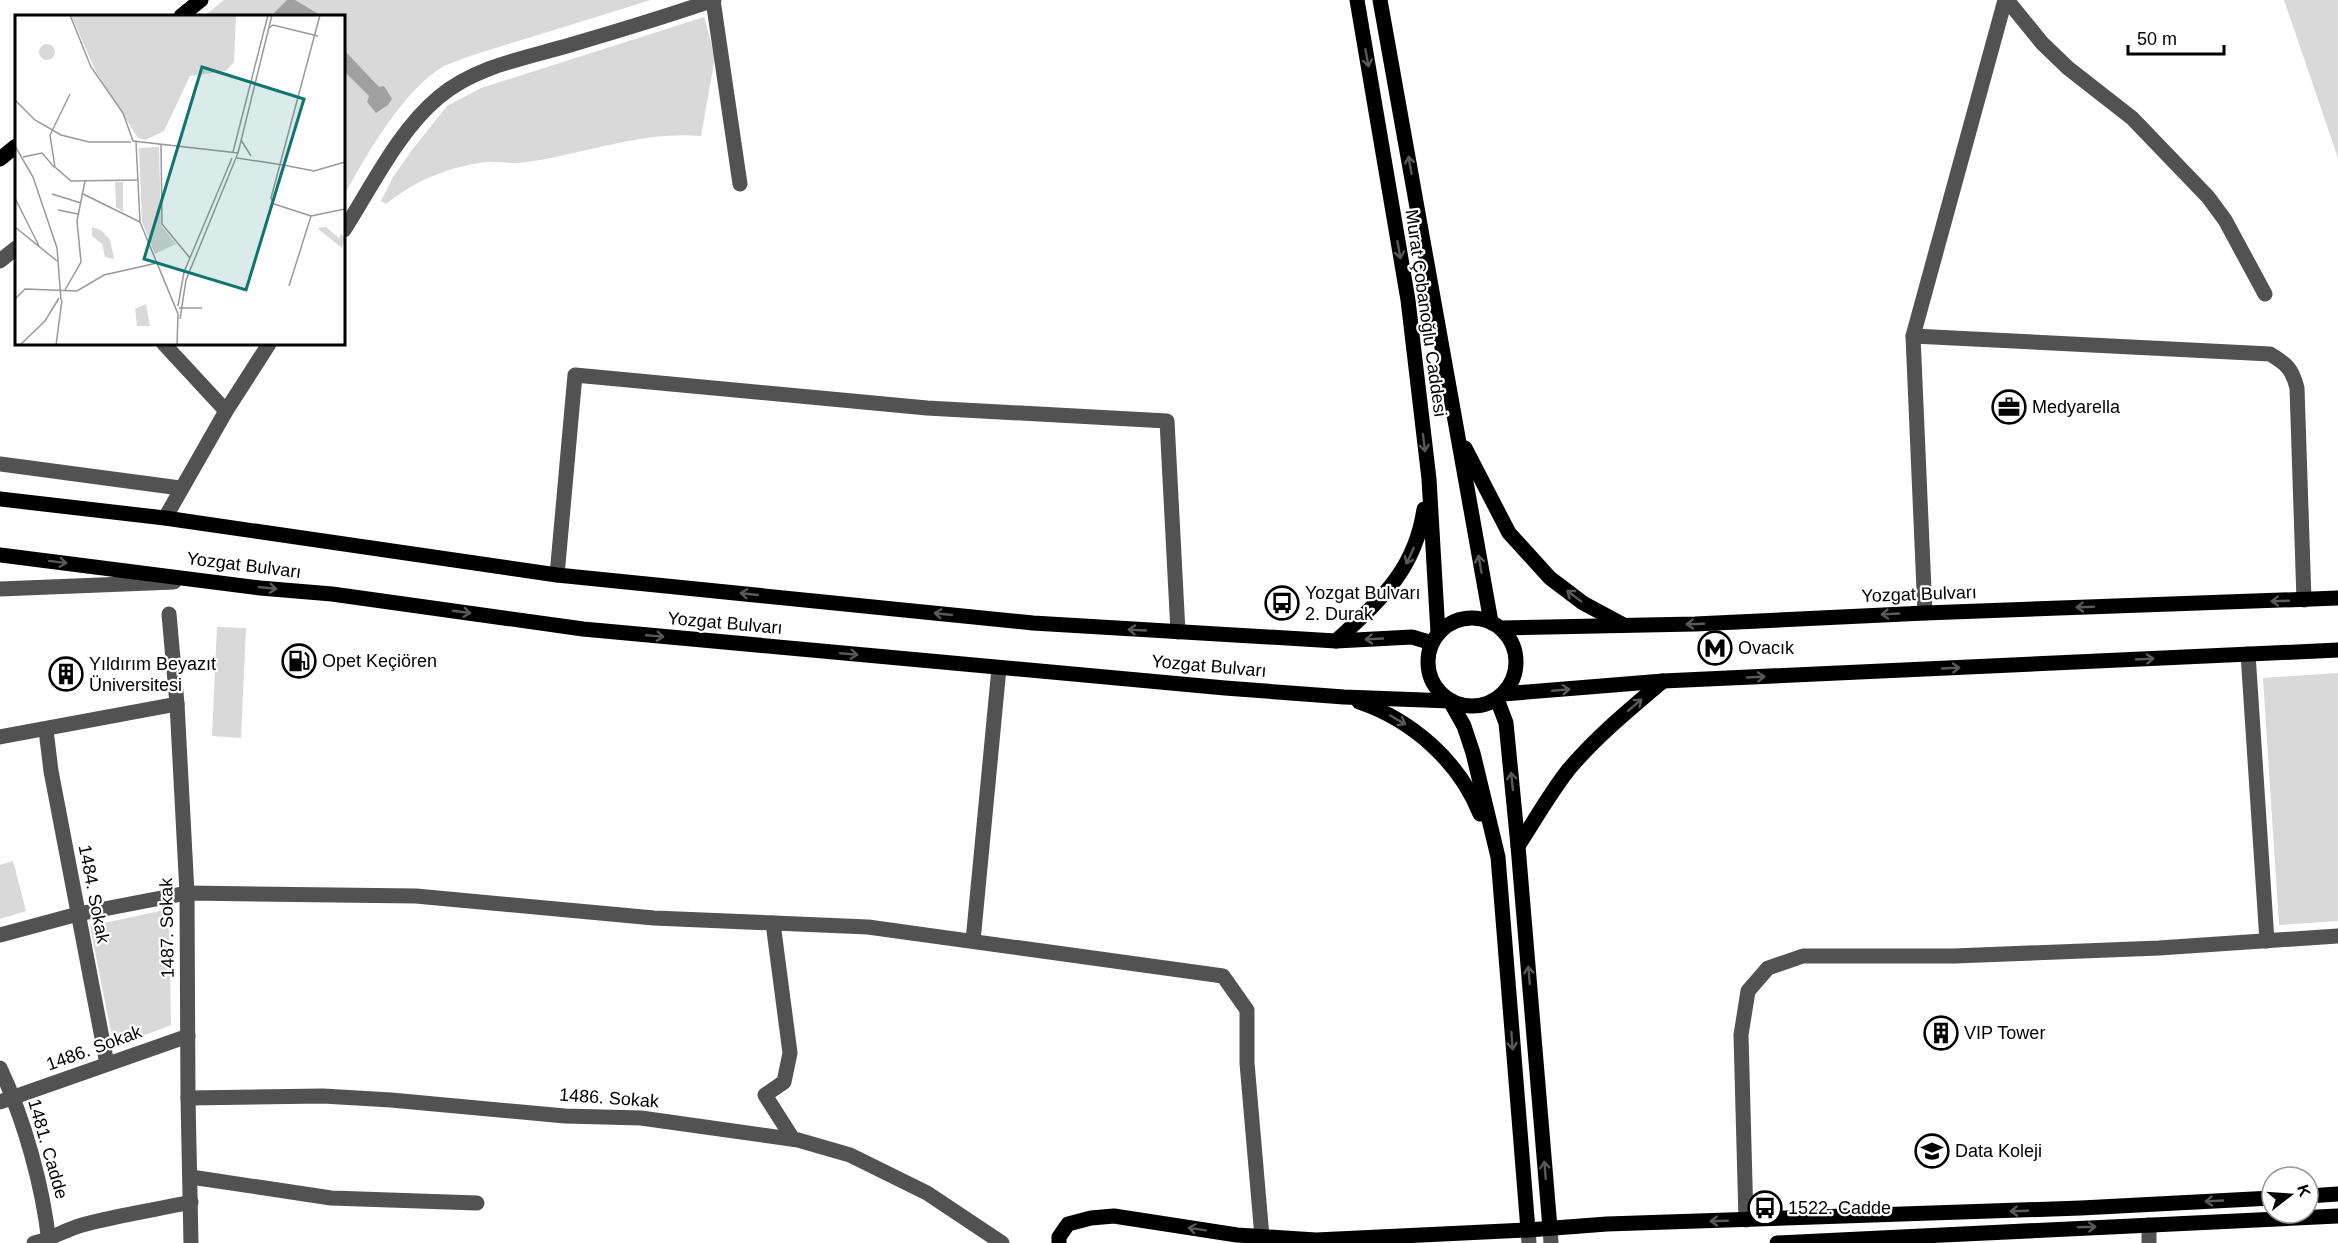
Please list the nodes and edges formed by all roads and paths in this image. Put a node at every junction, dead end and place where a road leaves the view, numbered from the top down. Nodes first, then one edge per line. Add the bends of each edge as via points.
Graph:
1 (201, 0) edge
2 (714, 0) edge
3 (1357, 0) edge
4 (1380, 0) edge
5 (2006, 0) edge
6 (182, 15) edge
7 (15, 147) edge
8 (0, 159) edge
9 (740, 184) dead end
10 (345, 228) edge
11 (15, 249) edge
12 (0, 261) edge
13 (2265, 294) dead end
14 (1913, 336) junction
15 (165, 345) edge
16 (269, 345) edge
17 (226, 411) junction
18 (1457, 432) junction
19 (0, 464) edge
20 (1429, 480) junction
21 (180, 488) junction
22 (0, 499) edge
23 (165, 518) junction
24 (0, 555) edge
25 (557, 575) junction
26 (210, 580) junction
27 (0, 589) edge
28 (2338, 598) edge
29 (2304, 600) junction
30 (1925, 613) junction
31 (169, 614) dead end
32 (1496, 625) junction
33 (1625, 625) junction
34 (1178, 632) junction
35 (1435, 638) junction
36 (1336, 641) junction
37 (2338, 650) edge
38 (2248, 654) junction
39 (999, 668) junction
40 (1663, 681) junction
41 (1344, 697) junction
42 (1500, 697) junction
43 (1450, 701) junction
44 (177, 704) junction
45 (46, 730) junction
46 (0, 737) edge
47 (1518, 846) junction
48 (1498, 857) junction
49 (187, 893) junction
50 (78, 914) junction
51 (773, 923) junction
52 (0, 935) edge
53 (2338, 936) edge
54 (973, 941) junction
55 (2267, 941) junction
56 (188, 1036) junction
57 (107, 1064) junction
58 (0, 1068) edge
59 (188, 1098) junction
60 (7, 1100) edge
61 (793, 1139) junction
62 (191, 1177) junction
63 (2338, 1194) edge
64 (2320, 1195) edge
65 (2260, 1199) edge
66 (191, 1202) junction
67 (477, 1203) dead end
68 (2338, 1216) edge
69 (1746, 1220) junction
70 (2149, 1225) junction
71 (1551, 1236) edge
72 (1262, 1237) junction
73 (1528, 1237) edge
74 (1846, 1241) edge
75 (44, 1242) edge
76 (191, 1243) edge
77 (1002, 1243) edge
78 (1059, 1243) edge
79 (1777, 1243) edge
80 (2149, 1243) edge

1 - 6 main road
2 - 9 street
2 - 10 street via 482,71 457,84 438,98 387,160
3 -> 20 main road, Murat Çobanoğlu Caddesi via 1408,300
18 -> 4 main road, Murat Çobanoğlu Caddesi
5 - 13 street via 2042,43 2132,118 2208,197
5 - 14 street
7 - 8 main road
11 - 12 street
14 - 29 street via 2270,354 2284,362 2293,373 2296,388
14 - 30 street
15 - 17 street
16 - 17 street
17 - 21 street
32 -> 18 main road, Murat Çobanoğlu Caddesi
33 -> 18 main road via 1583,603 1550,578 1509,532
19 - 21 street
20 - 35 main road, Murat Çobanoğlu Caddesi
20 -> 36 main road via 1422,528 1410,560 1389,590
21 - 23 street
22 - 23 main road, Yozgat Bulvarı
23 - 25 main road, Yozgat Bulvarı
24 -> 26 main road, Yozgat Bulvarı
34 -> 25 main road, Yozgat Bulvarı via 1033,623
25 - 34 street via 575,375 927,408 1167,421
26 - 27 street
26 -> 39 main road, Yozgat Bulvarı via 583,629
28 - 29 main road, Yozgat Bulvarı
29 -> 30 main road, Yozgat Bulvarı
30 -> 33 main road, Yozgat Bulvarı
31 - 44 street, 1487. Sokak
32 - 33 main road, Yozgat Bulvarı
32 - 35 main road via 1477,618 1461,619
32 - 42 main road via 1513,644 1516,659 1515,675
34 - 36 main road, Yozgat Bulvarı
35 -> 36 main road, Yozgat Bulvarı
35 - 43 main road via 1428,658 1429,673 1435,687
37 - 38 main road
40 -> 38 main road
38 - 55 street
39 - 41 main road, Yozgat Bulvarı
39 - 54 street
42 -> 40 main road
47 -> 40 main road via 1570,768
41 - 43 main road, Yozgat Bulvarı
41 -> 48 main road via 1378,708 1409,726 1445,758 1474,799
42 - 43 main road via 1475,707
47 -> 42 main road
43 - 48 main road via 1473,753
44 - 45 street
44 - 49 street, 1487. Sokak
45 - 46 street
45 - 50 street, 1484. Sokak
71 -> 47 main road
48 -> 73 main road
49 - 50 street
49 - 51 street via 416,896 654,918
49 - 56 street, 1487. Sokak
50 - 52 street
50 - 57 street, 1484. Sokak
51 - 54 street via 868,927
51 - 61 street via 790,1053 784,1082 765,1095
53 - 55 street
54 - 72 street via 1223,976 1247,1010 1247,1063
55 - 69 street via 1954,956 1803,956 1768,968 1748,991 1741,1035
56 - 57 street, 1486. Sokak
56 - 59 street, 1487. Sokak
57 - 60 street, 1486. Sokak
58 - 60 street, 1481. Cadde
59 - 61 street, 1486. Sokak via 323,1096 403,1101 565,1116 640,1118
59 - 62 street, 1487. Sokak
60 - 75 street, 1481. Cadde via 46,1210
61 - 77 street, 1486. Sokak via 850,1155 927,1193
62 - 66 street, 1487. Sokak
62 - 67 street via 331,1198
63 - 64 main road
65 -> 69 main road
66 - 75 street via 78,1226
66 - 76 street, 1487. Sokak
68 - 70 main road
69 -> 71 main road
74 -> 70 main road
70 - 80 street
71 - 73 main road
72 - 73 main road
72 -> 78 main road via 1114,1216 1068,1224
74 - 79 main road

